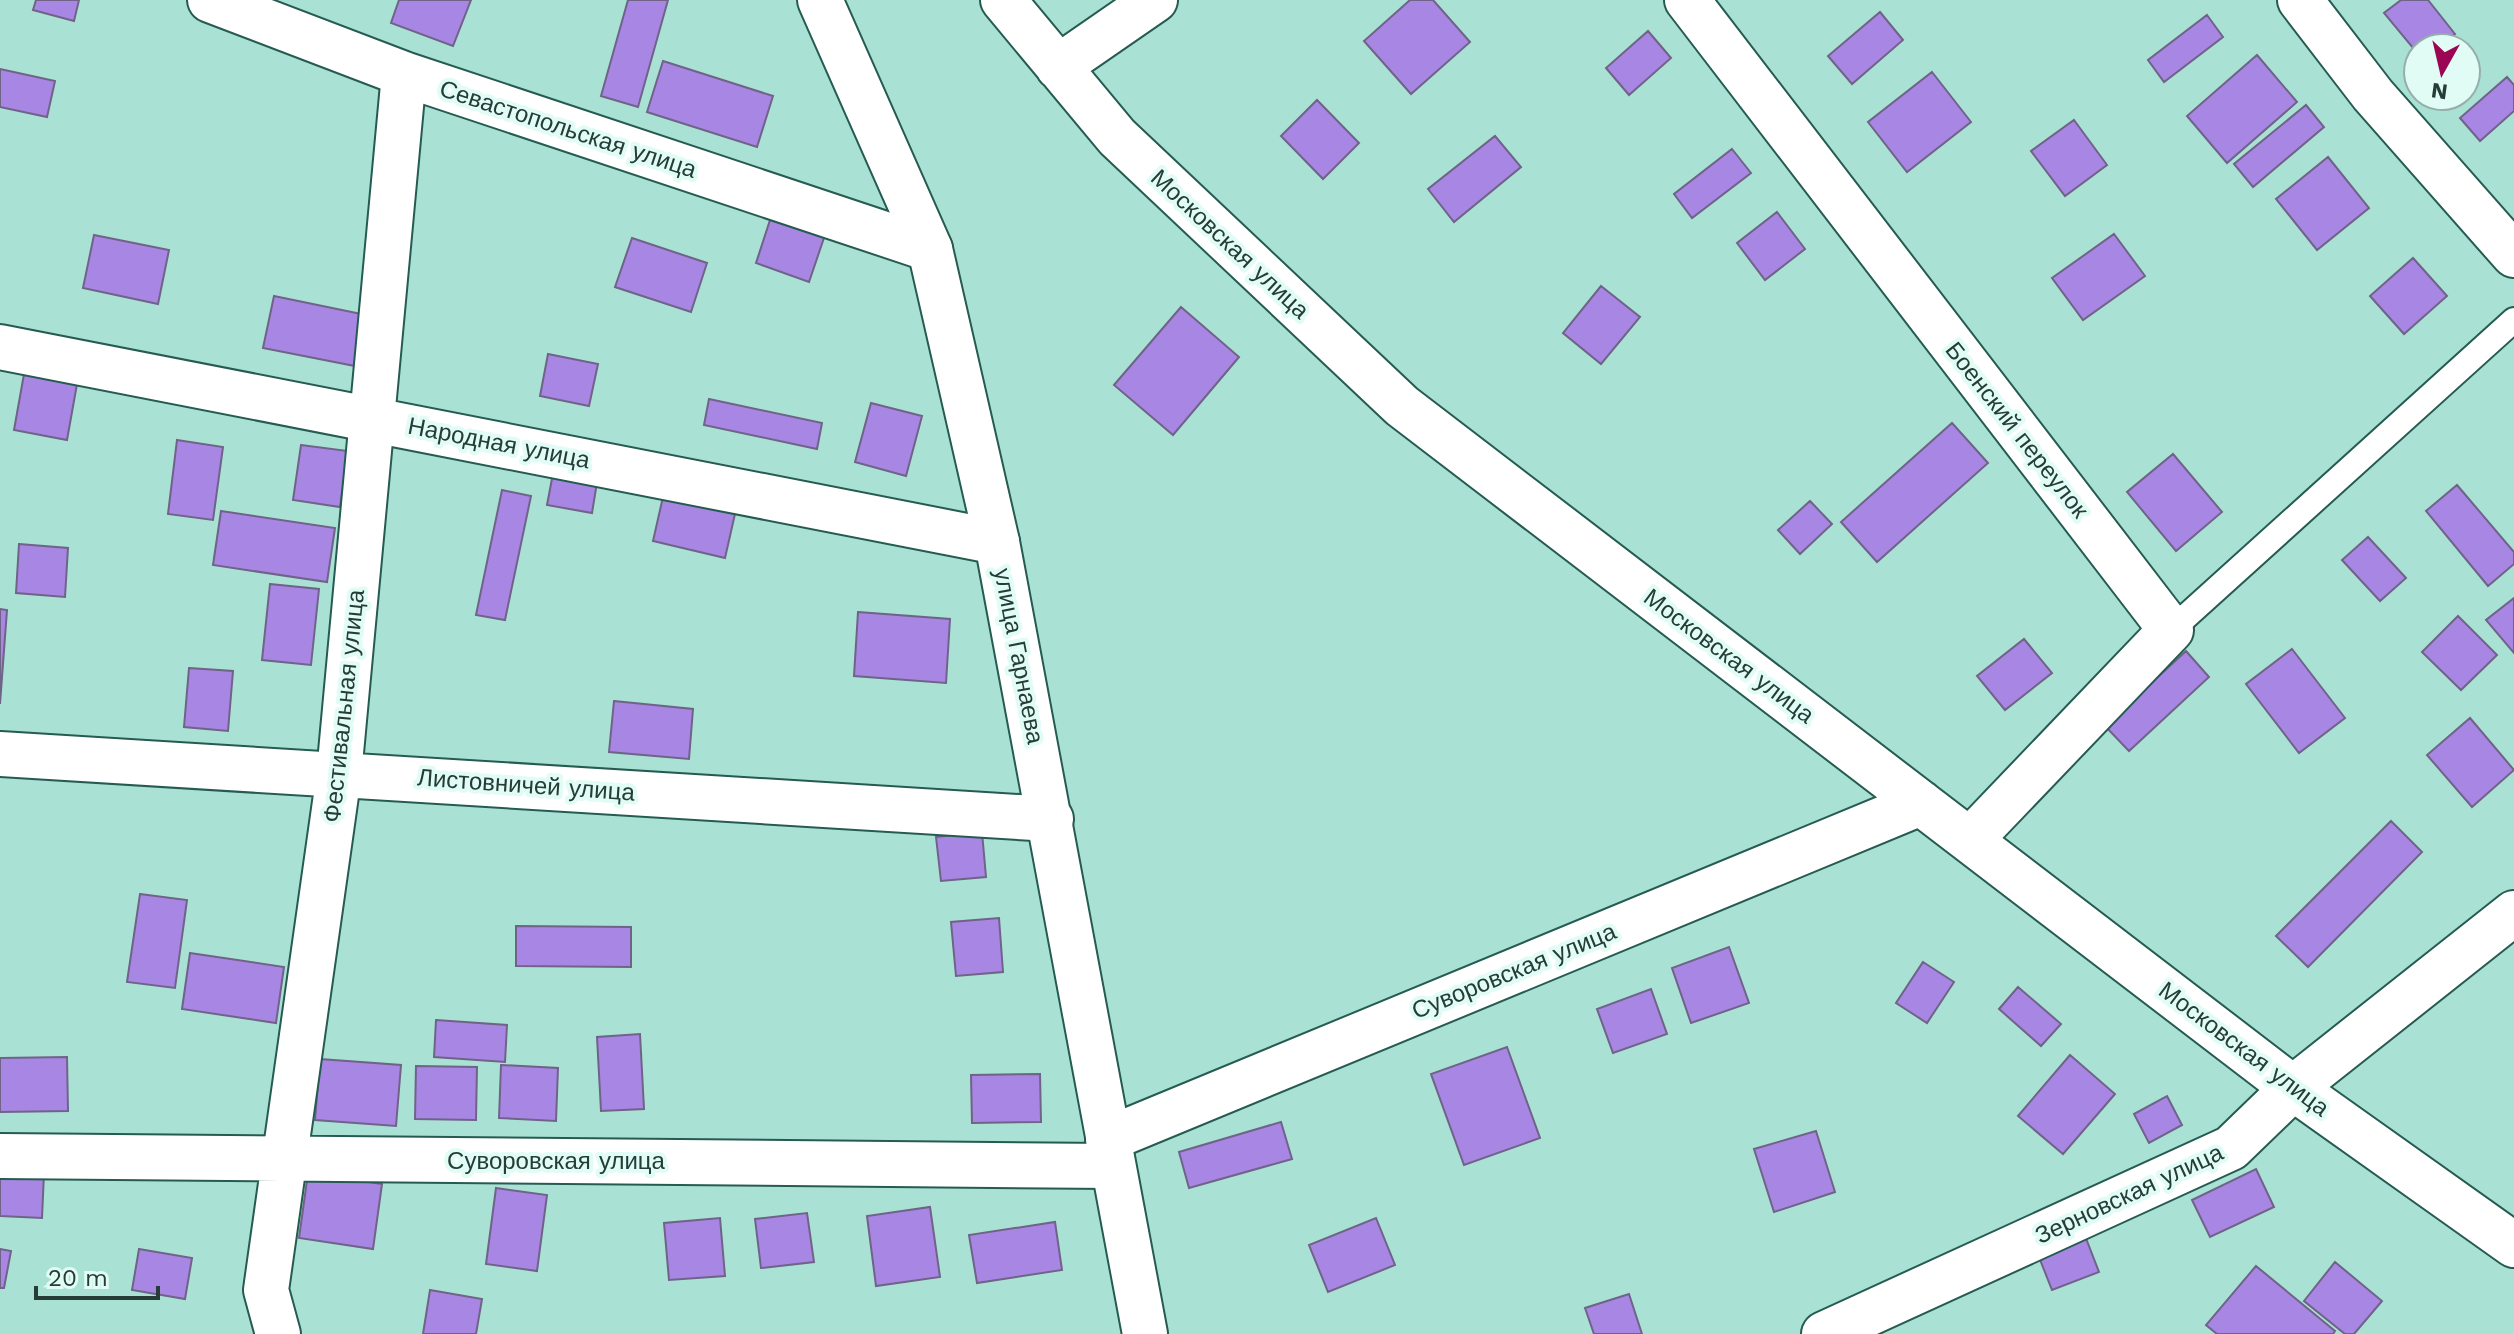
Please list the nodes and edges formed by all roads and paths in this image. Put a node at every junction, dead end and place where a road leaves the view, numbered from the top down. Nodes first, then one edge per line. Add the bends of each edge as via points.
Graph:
1 (210, 0) edge
2 (820, 0) edge
3 (1003, 0) edge
4 (1155, 0) edge
5 (1687, 0) edge
6 (2300, 0) edge
7 (1058, 67) junction
8 (404, 74) junction
9 (930, 249) junction
10 (2514, 255) edge
11 (2514, 320) edge
12 (0, 347) edge
13 (374, 418) junction
14 (997, 542) junction
15 (2171, 630) junction
16 (0, 754) edge
17 (339, 774) junction
18 (1921, 803) junction
19 (1051, 819) junction
20 (1970, 840) junction
21 (2514, 913) edge
22 (2293, 1088) junction
23 (1110, 1153) junction
24 (0, 1156) edge
25 (287, 1159) junction
26 (2514, 1245) edge
27 (278, 1334) edge
28 (1145, 1334) edge
29 (1824, 1334) edge

1 - 8 street, Севастопольская улица
2 - 9 street, улица Гарнаева
3 - 7 street, Московская улица
4 - 7 street
5 - 15 street, Боенский переулок
6 - 10 street via 2373,95
7 - 18 street, Московская улица via 1117,137 1402,406
8 - 9 street, Севастопольская улица
8 - 13 street, Фестивальная улица
9 - 14 street, улица Гарнаева
11 - 15 lane
12 - 13 street, Народная улица
13 - 14 street, Народная улица
13 - 17 street, Фестивальная улица
14 - 19 street, улица Гарнаева
15 - 20 street
16 - 17 street, Листовничей улица
17 - 19 street, Листовничей улица
17 - 25 street, Фестивальная улица
18 - 20 street, Московская улица
18 - 23 street, Суворовская улица
19 - 23 street, улица Гарнаева
20 - 22 street, Московская улица
21 - 22 street, Зерновская улица
22 - 26 street, Московская улица
22 - 29 street, Зерновская улица via 2231,1148
23 - 25 street, Суворовская улица
23 - 28 street, улица Гарнаева
24 - 25 street, Суворовская улица
25 - 27 street, Фестивальная улица via 266,1290

